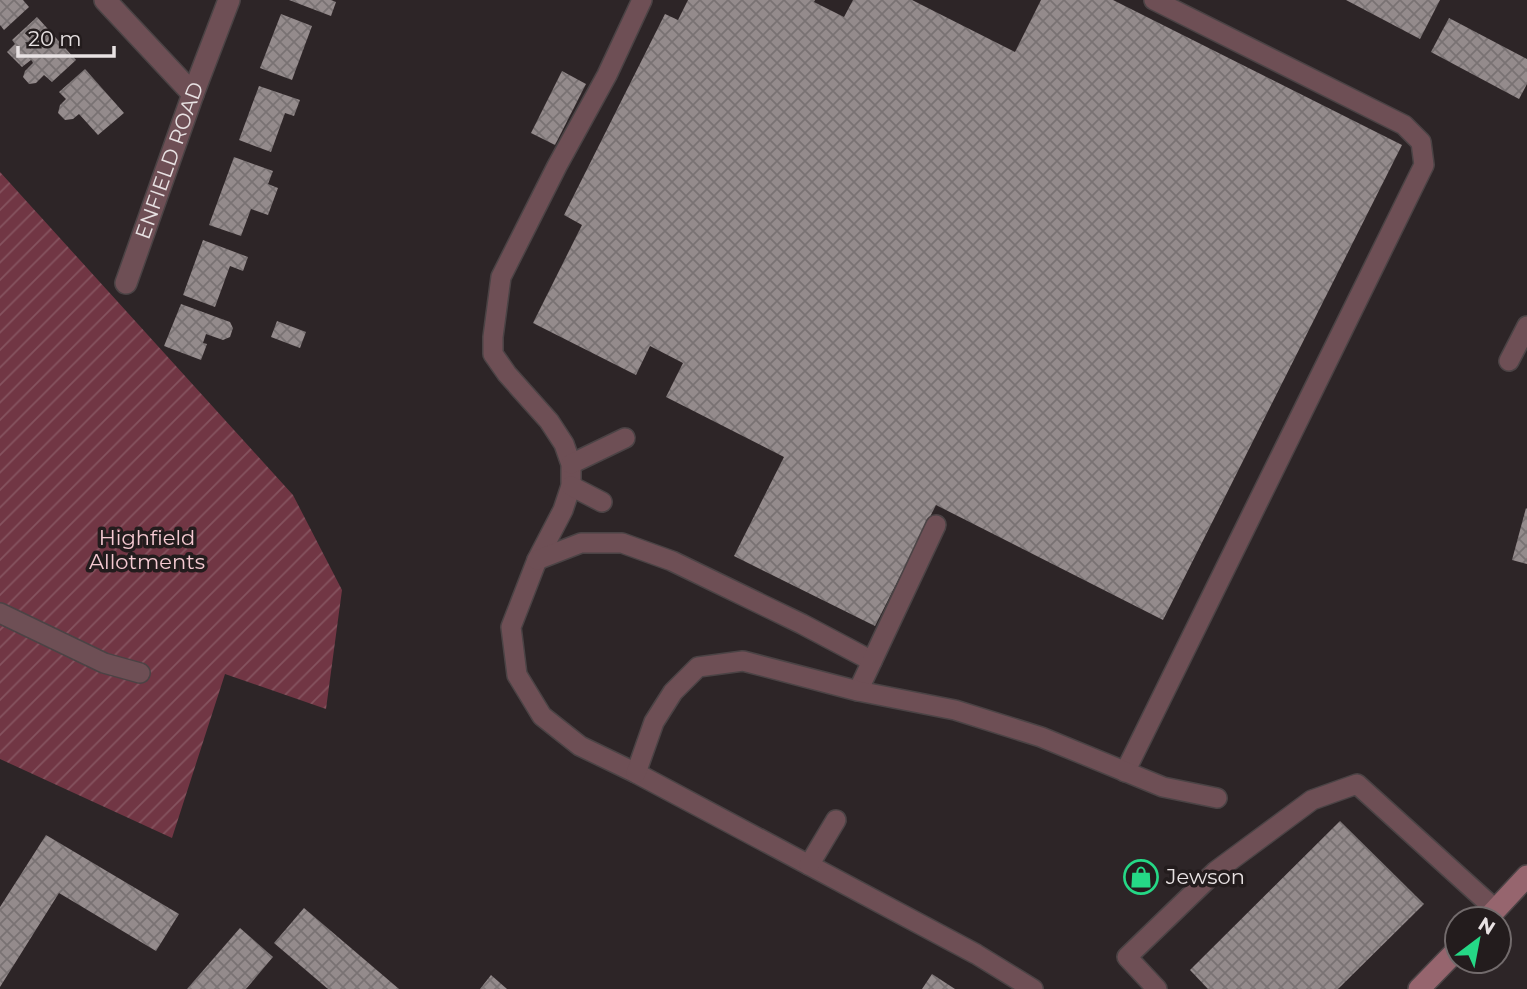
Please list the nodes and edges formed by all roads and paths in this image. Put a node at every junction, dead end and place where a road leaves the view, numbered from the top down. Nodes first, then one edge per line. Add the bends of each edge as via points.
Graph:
1 (105, 0) edge
2 (229, 0) edge
3 (642, 0) edge
4 (1154, 0) edge
5 (193, 94) junction
6 (126, 283) dead end
7 (1527, 326) edge
8 (1509, 361) dead end
9 (625, 438) dead end
10 (572, 464) junction
11 (571, 486) junction
12 (602, 502) dead end
13 (936, 525) dead end
14 (537, 561) junction
15 (0, 613) edge
16 (872, 661) junction
17 (140, 673) dead end
18 (859, 691) junction
19 (1125, 772) junction
20 (636, 773) junction
21 (1217, 798) dead end
22 (836, 820) dead end
23 (809, 865) junction
24 (1527, 876) edge
25 (1483, 905) edge
26 (1500, 905) edge
27 (1443, 964) edge
28 (1033, 989) edge
29 (1157, 989) edge
30 (1419, 989) edge

1 - 5 street
2 - 5 street, ENFIELD ROAD
3 - 10 lane via 515,247 501,278 496,310 493,354 549,421
4 - 19 lane via 1404,125 1421,142 1424,165
5 - 6 street, ENFIELD ROAD
7 - 8 lane
9 - 10 lane
10 - 11 lane
11 - 12 lane
11 - 14 lane
13 - 16 lane
14 - 16 lane via 580,543 622,543 672,561
14 - 20 lane via 511,627 517,675 542,716 580,746
15 - 17 lane via 104,663
16 - 18 lane
18 - 19 lane via 955,710 1041,737
18 - 20 lane via 743,661 698,667 673,692 654,722
19 - 21 lane via 1163,787
20 - 23 lane
22 - 23 lane
23 - 28 lane
24 - 26 main road
25 - 29 lane via 1357,784 1312,800 1216,871 1127,957
27 - 30 main road

